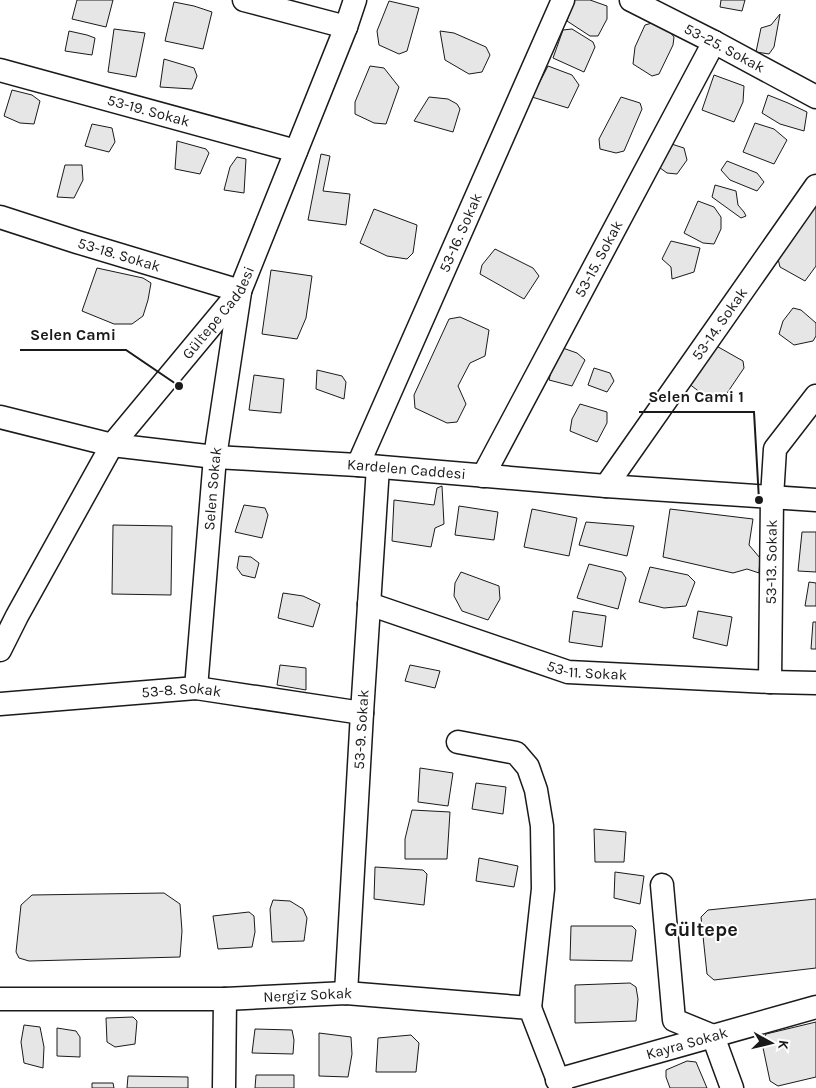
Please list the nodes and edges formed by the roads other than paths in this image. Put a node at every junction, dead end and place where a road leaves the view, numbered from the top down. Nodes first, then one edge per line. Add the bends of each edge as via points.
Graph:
1 (244, 0) edge
2 (355, 0) edge
3 (563, 0) edge
4 (631, 0) edge
5 (346, 27) junction
6 (714, 42) junction
7 (0, 70) edge
8 (816, 96) edge
9 (296, 151) junction
10 (816, 186) edge
11 (0, 216) edge
12 (240, 291) junction
13 (816, 396) edge
14 (0, 417) edge
15 (112, 444) junction
16 (215, 457) junction
17 (368, 466) junction
18 (482, 476) junction
19 (606, 486) junction
20 (772, 497) junction
21 (816, 500) edge
22 (369, 604) junction
23 (0, 650) edge
24 (770, 682) junction
25 (816, 683) edge
26 (196, 688) junction
27 (0, 704) edge
28 (362, 713) junction
29 (458, 742) dead end
30 (662, 885) dead end
31 (346, 993) junction
32 (0, 999) edge
33 (225, 999) junction
34 (530, 1008) junction
35 (816, 1008) edge
36 (714, 1036) junction
37 (559, 1084) edge
38 (224, 1088) edge
39 (732, 1088) edge

1 - 5 street
2 - 5 street, Gültepe Caddesi
3 - 17 street, 53-16. Sokak
4 - 6 street, 53-25. Sokak
5 - 9 street, Gültepe Caddesi
6 - 8 street, 53-25. Sokak
6 - 18 street, 53-15. Sokak
7 - 9 street, 53-19. Sokak
9 - 12 street, Gültepe Caddesi
10 - 19 street, 53-14. Sokak
11 - 12 street, 53-18. Sokak
12 - 15 street, Gültepe Caddesi
12 - 16 street, Selen Sokak
13 - 20 street, 53-13. Sokak via 775,450
14 - 15 street, Kardelen Caddesi
15 - 16 street, Kardelen Caddesi
15 - 23 street, Gültepe Caddesi
16 - 17 street, Kardelen Caddesi
16 - 26 street, Selen Sokak
17 - 18 street, Kardelen Caddesi
17 - 22 street, 53-9. Sokak
18 - 19 street, Kardelen Caddesi
19 - 20 street, Kardelen Caddesi
20 - 21 street, Kardelen Caddesi
20 - 24 street, 53-13. Sokak
22 - 24 street, 53-11. Sokak via 568,672
22 - 28 street, 53-9. Sokak
24 - 25 street, 53-11. Sokak
26 - 27 street, 53-8. Sokak
26 - 28 street, 53-8. Sokak
28 - 31 street, 53-9. Sokak
29 - 34 street via 516,752 528,767 536,790 542,826 543,889
30 - 36 street via 674,1020
31 - 33 street, Nergiz Sokak
31 - 34 street, Nergiz Sokak
32 - 33 street, Nergiz Sokak
33 - 38 street
34 - 37 street
35 - 36 street, Kayra Sokak
36 - 37 street, Kayra Sokak
36 - 39 street

